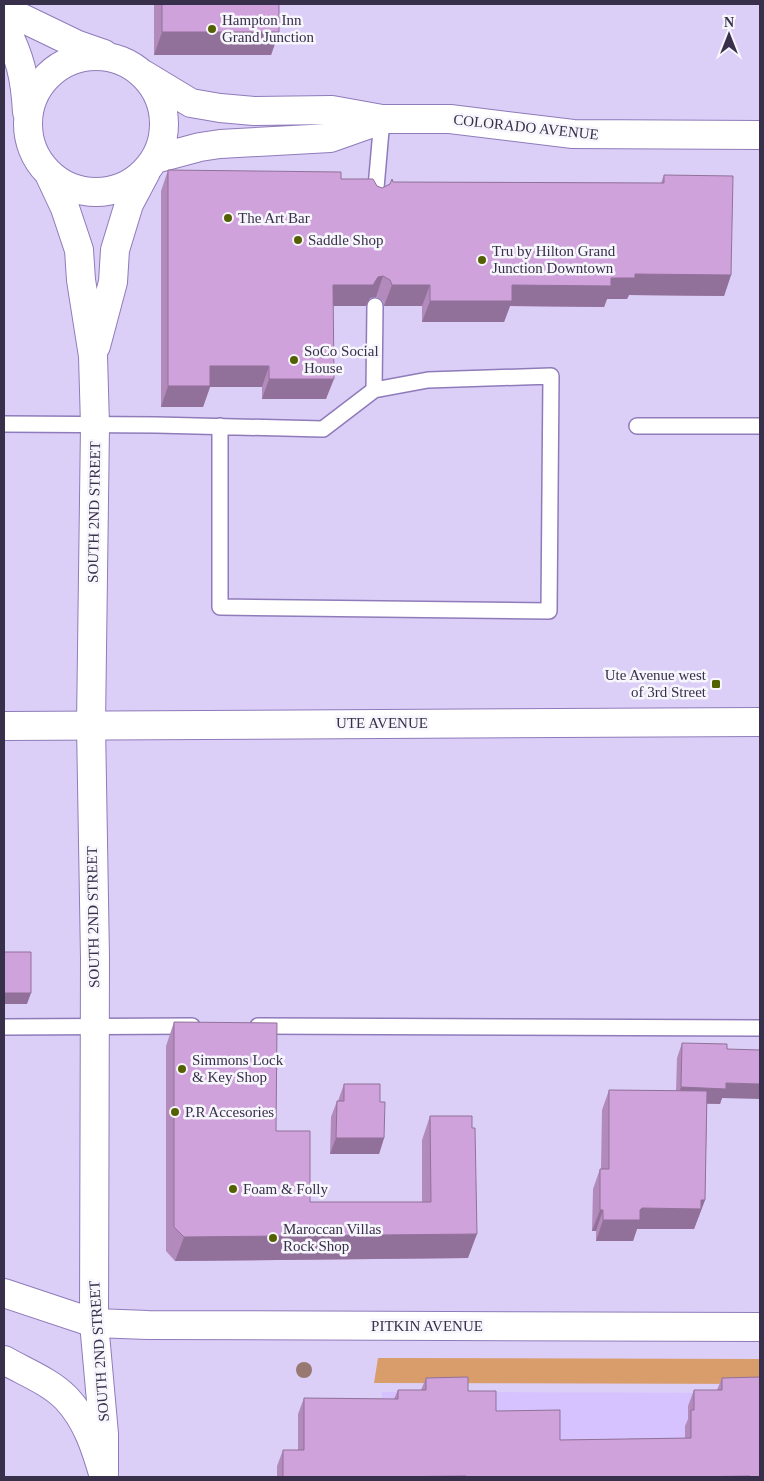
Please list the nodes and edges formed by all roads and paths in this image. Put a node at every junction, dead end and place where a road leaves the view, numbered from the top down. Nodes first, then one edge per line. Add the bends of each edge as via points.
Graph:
1 (4, 12) edge
2 (4, 25) edge
3 (112, 57) junction
4 (143, 74) junction
5 (28, 113) junction
6 (382, 120) junction
7 (760, 135) edge
8 (151, 164) junction
9 (50, 176) junction
10 (375, 199) edge
11 (375, 306) edge
12 (93, 356) junction
13 (374, 390) junction
14 (4, 424) edge
15 (95, 425) junction
16 (220, 426) junction
17 (637, 426) dead end
18 (760, 426) edge
19 (760, 722) edge
20 (91, 725) junction
21 (4, 726) edge
22 (94, 1026) junction
23 (204, 1026) edge
24 (244, 1026) edge
25 (4, 1027) edge
26 (760, 1028) edge
27 (4, 1293) edge
28 (94, 1323) junction
29 (760, 1327) edge
30 (4, 1360) edge
31 (104, 1477) edge

1 - 3 main road
2 - 5 main road via 20,60
3 - 4 main road
3 - 5 main road via 82,56 55,69 36,90
4 - 6 main road, COLORADO AVENUE via 191,103 254,111 332,110
4 - 8 main road via 153,86 164,113 163,138
5 - 9 main road via 30,144
6 - 7 main road, COLORADO AVENUE via 450,119 574,134
6 - 8 main road, COLORADO AVENUE via 330,138 220,144 200,147
6 - 10 lane
8 - 9 main road via 136,179 110,191 70,188
8 - 12 main road, SOUTH 2ND STREET via 129,204 115,250 113,282
9 - 12 main road, SOUTH 2ND STREET via 66,208 79,250
11 - 13 lane
12 - 15 main road, SOUTH 2ND STREET
13 - 16 lane via 323,429
13 - 16 lane via 428,380 551,376 549,611 220,607
14 - 15 lane
15 - 16 lane
15 - 20 main road, SOUTH 2ND STREET
17 - 18 lane
19 - 20 main road, UTE AVENUE
20 - 21 main road, UTE AVENUE
20 - 22 main road, SOUTH 2ND STREET
22 - 23 lane
22 - 25 lane
22 - 28 main road, SOUTH 2ND STREET
24 - 26 lane
27 - 28 main road, PITKIN AVENUE
28 - 29 main road, PITKIN AVENUE via 168,1326
28 - 31 main road, SOUTH 2ND STREET via 104,1434
30 - 31 main road via 45,1382 66,1398 94,1442

